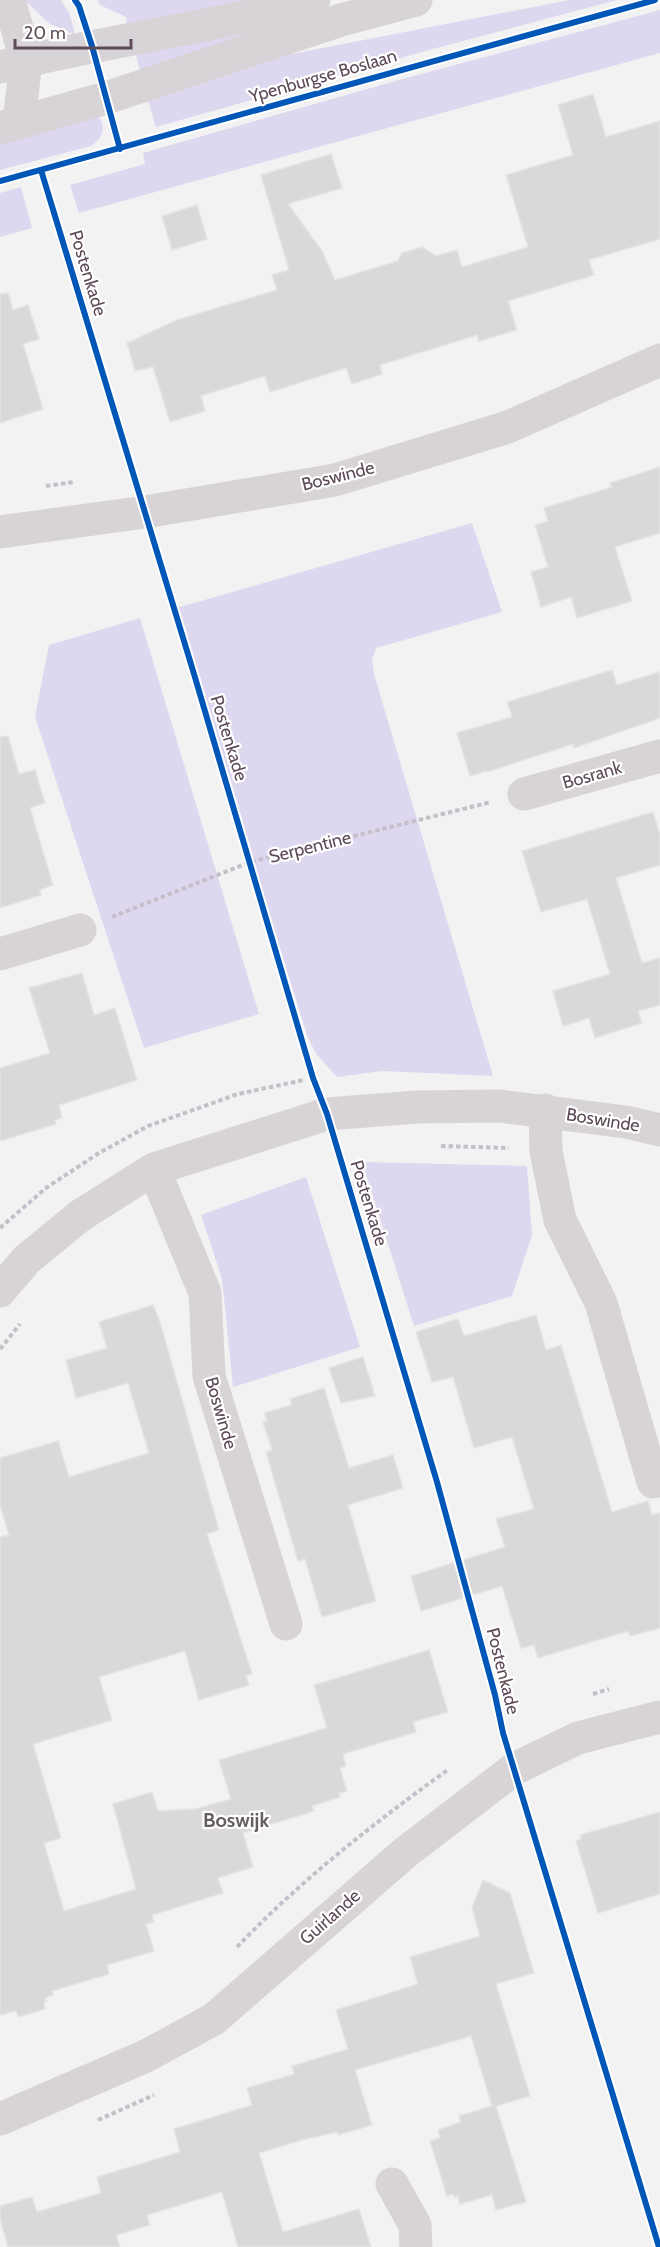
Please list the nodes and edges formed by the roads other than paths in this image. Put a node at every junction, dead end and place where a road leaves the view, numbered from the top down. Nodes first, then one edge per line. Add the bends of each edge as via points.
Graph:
1 (9, 0) edge
2 (314, 0) edge
3 (416, 0) edge
4 (13, 64) edge
5 (0, 93) edge
6 (9, 125) edge
7 (660, 360) edge
8 (0, 532) edge
9 (660, 756) edge
10 (524, 794) road end
11 (80, 930) road end
12 (0, 954) edge
13 (545, 1110) junction
14 (660, 1130) edge
15 (154, 1168) junction
16 (0, 1291) edge
17 (653, 1482) dead end
18 (286, 1624) dead end
19 (660, 1717) edge
20 (0, 2119) edge
21 (392, 2184) dead end
22 (416, 2247) edge

1 - 4 street
2 - 4 main road
3 - 6 main road
4 - 6 street
5 - 6 street
7 - 8 street, Boswinde via 508,427 335,480
9 - 10 street, Bosrank
11 - 12 street
13 - 14 street, Boswinde
13 - 15 street, Boswinde via 417,1107 327,1114
13 - 17 street, Boswinde via 546,1151 560,1220 601,1303
15 - 16 street, Boswinde via 81,1215 26,1260
15 - 18 street, Boswinde via 205,1293 209,1376
19 - 20 street, Guirlande via 578,1738 514,1769 406,1852 214,2019 146,2056
21 - 22 street via 416,2225

